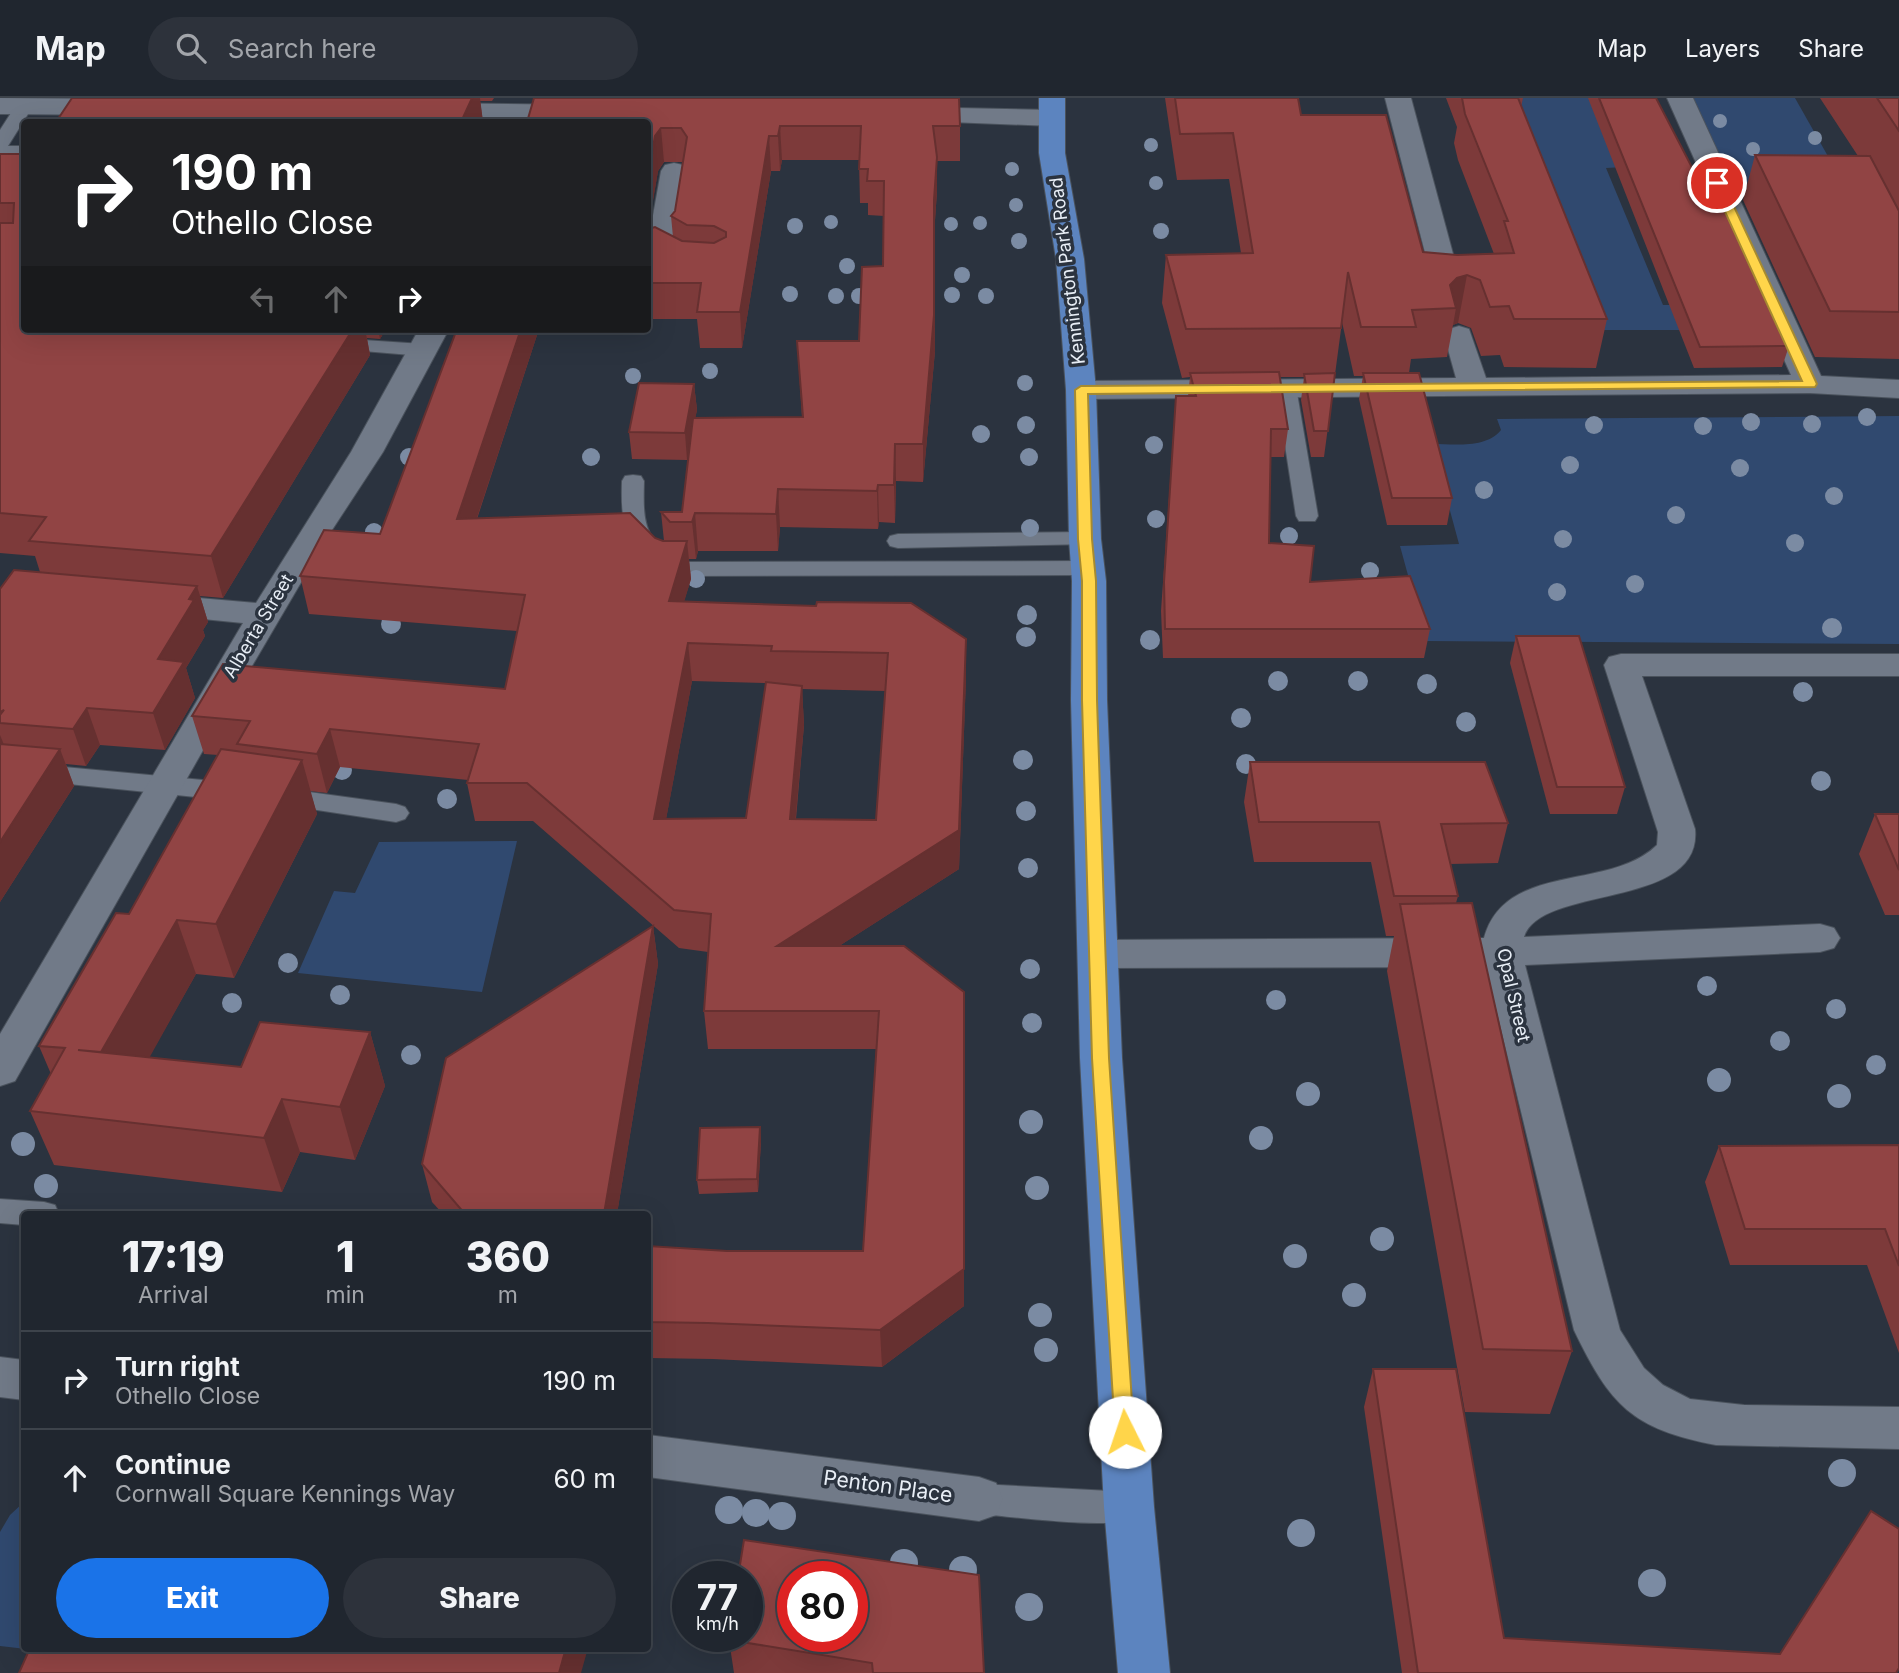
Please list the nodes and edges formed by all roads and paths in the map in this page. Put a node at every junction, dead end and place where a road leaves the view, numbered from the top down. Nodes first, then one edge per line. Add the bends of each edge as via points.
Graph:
1 (1398, 98) edge
2 (1680, 98) edge
3 (59, 102) edge
4 (12, 106) edge
5 (147, 108) edge
6 (1052, 108) edge
7 (403, 111) edge
8 (603, 113) edge
9 (881, 115) edge
10 (0, 144) edge
11 (0, 151) edge
12 (21, 151) edge
13 (674, 171) dead end
14 (660, 255) edge
15 (1449, 291) edge
16 (1459, 335) dead end
17 (428, 339) edge
18 (315, 343) edge
19 (1810, 384) junction
20 (1473, 386) junction
21 (1286, 387) junction
22 (1896, 389) edge
23 (1081, 390) junction
24 (634, 481) dead end
25 (1307, 516) dead end
26 (898, 541) dead end
27 (1087, 554) junction
28 (120, 601) edge
29 (266, 614) junction
30 (1899, 664) edge
31 (0, 769) edge
32 (167, 783) junction
33 (396, 813) dead end
34 (1820, 938) dead end
35 (1502, 952) junction
36 (1098, 954) junction
37 (0, 1070) edge
38 (0, 1211) edge
39 (21, 1212) edge
40 (0, 1377) edge
41 (21, 1380) edge
42 (1899, 1429) edge
43 (651, 1456) edge
44 (979, 1499) joint
45 (1130, 1521) junction
46 (1144, 1673) edge

1 - 15 street
2 - 19 street
3 - 4 street
3 - 5 street
4 - 10 lane
6 - 9 street
6 - 23 highway, Kennington Park Road via 1052,153 1070,259
7 - 8 street
11 - 12 lane
13 - 14 street
16 - 20 street
17 - 18 lane
17 - 29 street, Alberta Street via 367,452
19 - 20 street
19 - 22 street
20 - 21 street
21 - 23 street
21 - 25 lane
23 - 27 highway, Kennington Park Road
24 - 27 lane via 632,520 642,545 667,569
26 - 27 lane
27 - 36 highway, Kennington Park Road
28 - 29 street
29 - 32 street, Alberta Street
30 - 35 street, Opal Street via 1621,665 1677,840 1672,852 1644,872 1526,907 1507,926
31 - 32 lane
32 - 33 lane
32 - 37 street, Alberta Street
34 - 35 street
35 - 36 street
35 - 42 street, Opal Street via 1597,1331 1616,1370 1645,1400 1695,1422
36 - 45 highway, Kennington Park Road
38 - 39 lane
40 - 41 street
43 - 44 street, Penton Place
44 - 45 lane, Penton Place via 1071,1506
45 - 46 highway, Kennington Park Road

